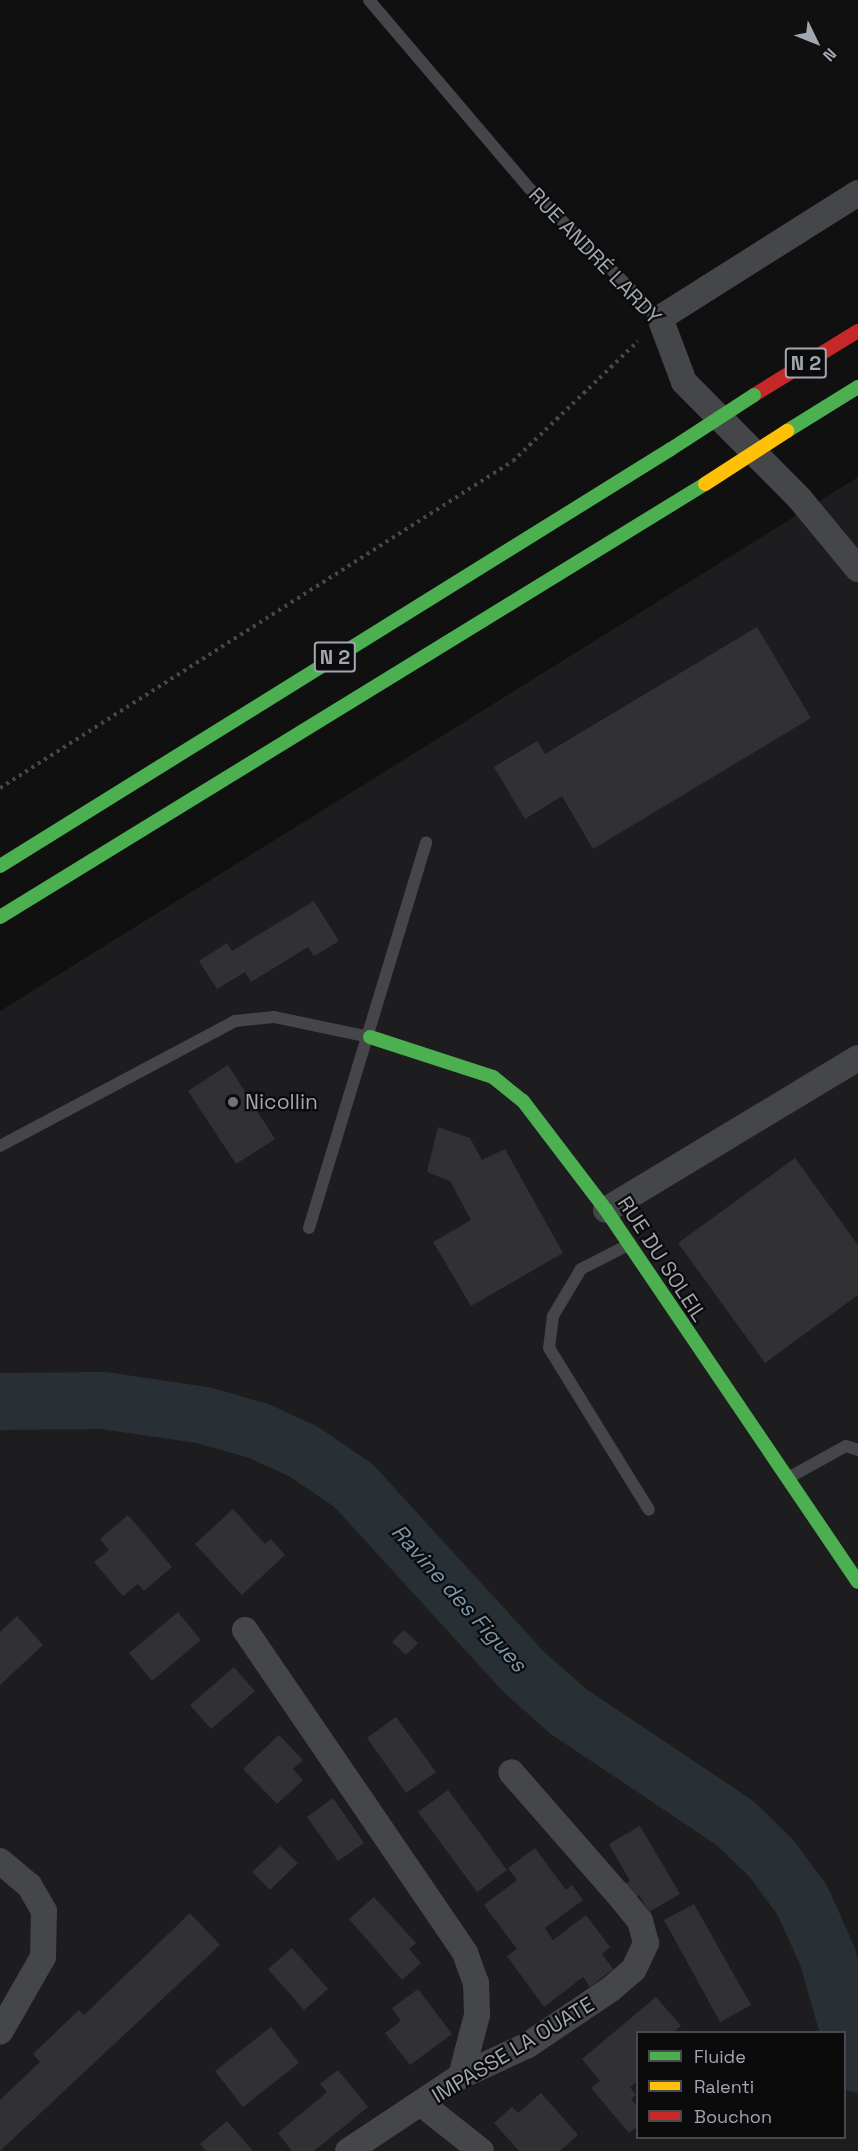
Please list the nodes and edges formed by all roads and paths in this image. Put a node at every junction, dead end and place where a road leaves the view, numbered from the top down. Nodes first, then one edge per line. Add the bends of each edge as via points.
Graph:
1 (369, 0) edge
2 (858, 192) edge
3 (660, 318) junction
4 (858, 331) edge
5 (858, 387) edge
6 (858, 569) edge
7 (0, 788) edge
8 (426, 842) dead end
9 (0, 866) edge
10 (0, 917) edge
11 (370, 1036) junction
12 (858, 1058) edge
13 (0, 1146) edge
14 (606, 1210) junction
15 (309, 1228) dead end
16 (626, 1246) junction
17 (858, 1450) edge
18 (787, 1479) junction
19 (649, 1510) dead end
20 (858, 1582) edge
21 (245, 1630) dead end
22 (511, 1772) dead end
23 (0, 1861) edge
24 (0, 2032) edge
25 (461, 2076) junction
26 (423, 2105) junction
27 (348, 2151) edge
28 (481, 2151) edge

1 - 3 lane, RUE ANDRÉ LARDY via 529,188
2 - 3 street
3 - 6 street, RUE ANDRÉ LARDY via 684,382 800,499
3 - 7 path via 513,460
4 - 9 main road, N 2, bridge
5 - 10 main road, N 2, bridge
8 - 11 lane
11 - 13 lane via 274,1017 235,1021
11 - 14 main road, RUE DU SOLEIL via 493,1077 523,1101
11 - 15 lane
12 - 14 street
14 - 16 main road, RUE DU SOLEIL
16 - 18 main road, RUE DU SOLEIL
16 - 19 lane via 581,1269 553,1316 549,1348
17 - 18 lane via 846,1446
18 - 20 main road, RUE DU SOLEIL
21 - 25 street via 465,1953 476,1983 477,2015
22 - 25 street, IMPASSE LA OUATE via 635,1914 646,1944 634,1969 611,1989 528,2045
23 - 24 street via 29,1885 44,1911 43,1957
25 - 26 street, IMPASSE LA OUATE
26 - 27 street, IMPASSE LA OUATE
26 - 28 street

